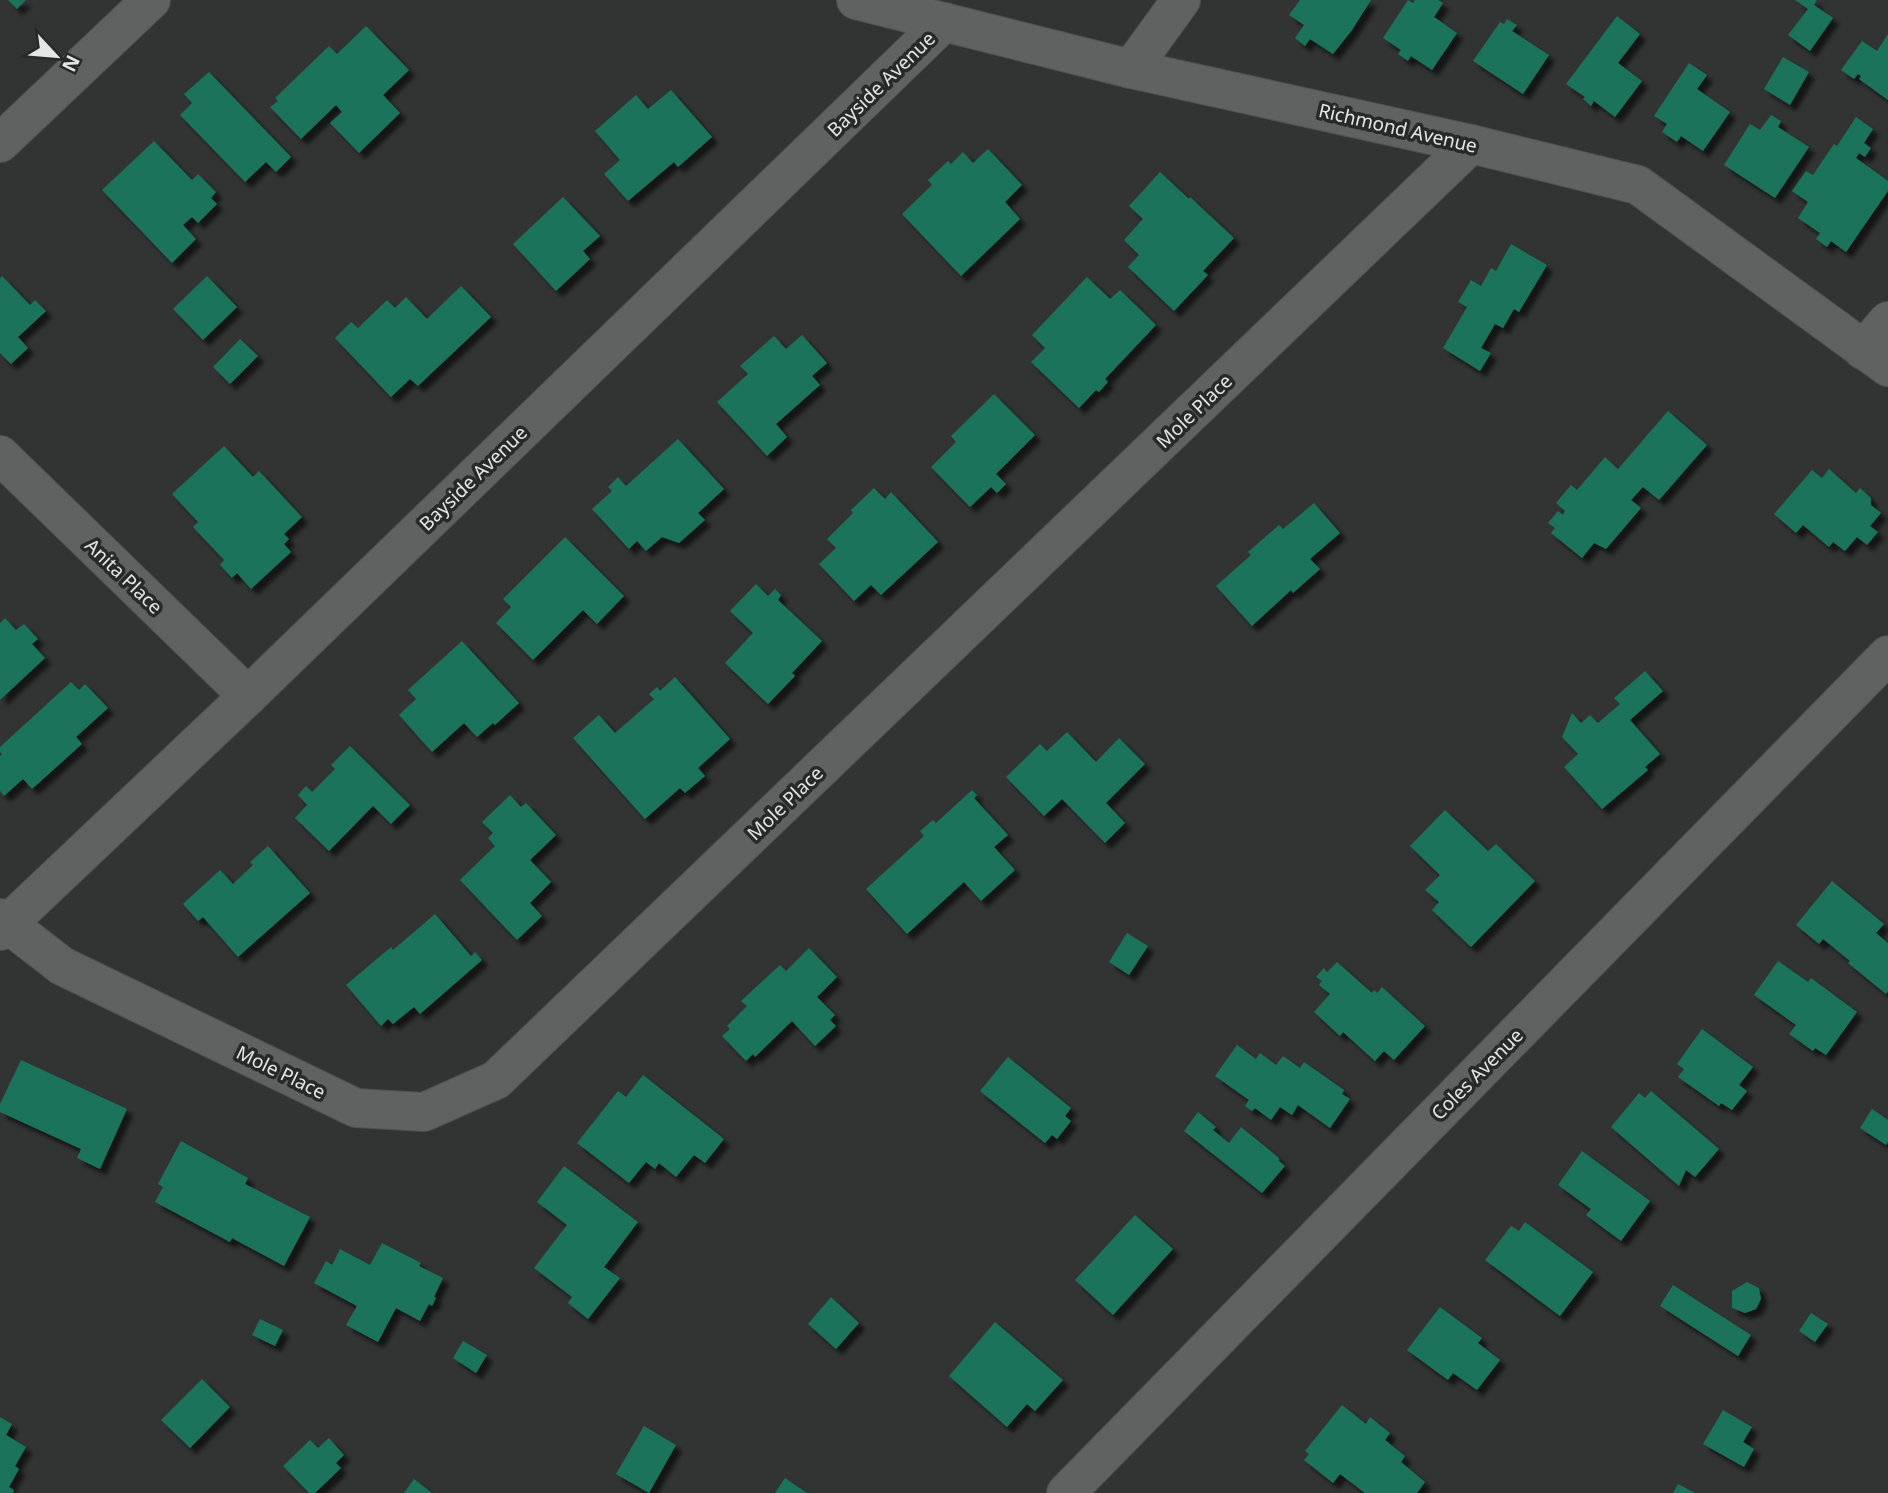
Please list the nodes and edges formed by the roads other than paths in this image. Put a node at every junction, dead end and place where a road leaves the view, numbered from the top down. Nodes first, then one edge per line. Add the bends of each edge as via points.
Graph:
1 (151, 0) edge
2 (856, 0) edge
3 (1181, 0) edge
4 (944, 22) junction
5 (1131, 69) junction
6 (0, 143) edge
7 (1471, 144) junction
8 (1888, 321) edge
9 (1876, 359) edge
10 (0, 455) edge
11 (1888, 655) edge
12 (248, 696) junction
13 (2, 925) edge
14 (1066, 1493) edge

1 - 6 street
2 - 4 street, Richmond Avenue
3 - 5 street
4 - 5 street, Richmond Avenue
4 - 12 street, Bayside Avenue
5 - 7 street, Richmond Avenue
7 - 9 street, Richmond Avenue via 1638,185
7 - 13 street, Mole Place via 496,1080 424,1112 356,1108 62,966
8 - 9 street
10 - 12 street, Anita Place
11 - 14 street, Coles Avenue
12 - 13 street, Bayside Avenue

